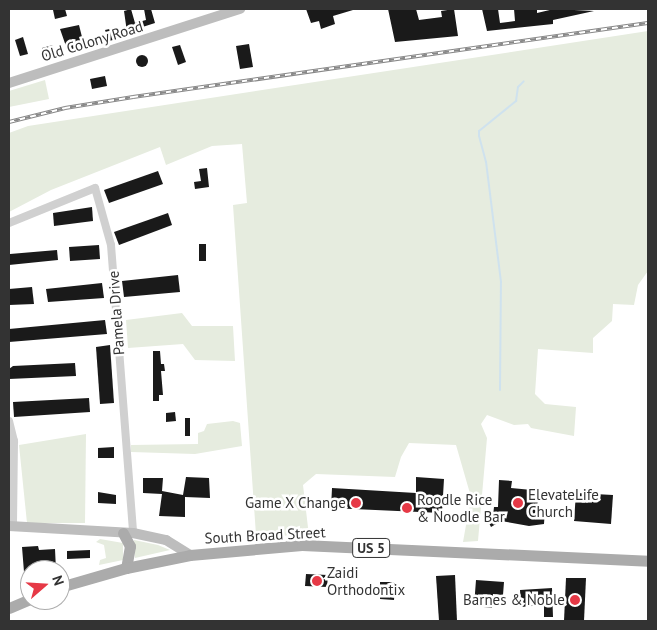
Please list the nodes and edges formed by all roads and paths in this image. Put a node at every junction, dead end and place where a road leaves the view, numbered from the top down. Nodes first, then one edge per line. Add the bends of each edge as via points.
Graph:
1 (240, 9) edge
2 (9, 83) edge
3 (9, 223) edge
4 (9, 421) edge
5 (11, 527) edge
6 (128, 533) junction
7 (190, 555) junction
8 (648, 561) edge
9 (126, 568) junction
10 (70, 585) edge

1 - 2 main road, Old Colony Road
3 - 6 street, Pamela Drive via 35,209 95,188 110,245
4 - 5 street via 14,441
5 - 6 main road, South Broad Street
6 - 7 main road, South Broad Street via 166,540
6 - 9 main road via 130,546
7 - 8 main road, South Broad Street / US 5 via 302,545
7 - 9 main road, US 5
9 - 10 main road, US 5

